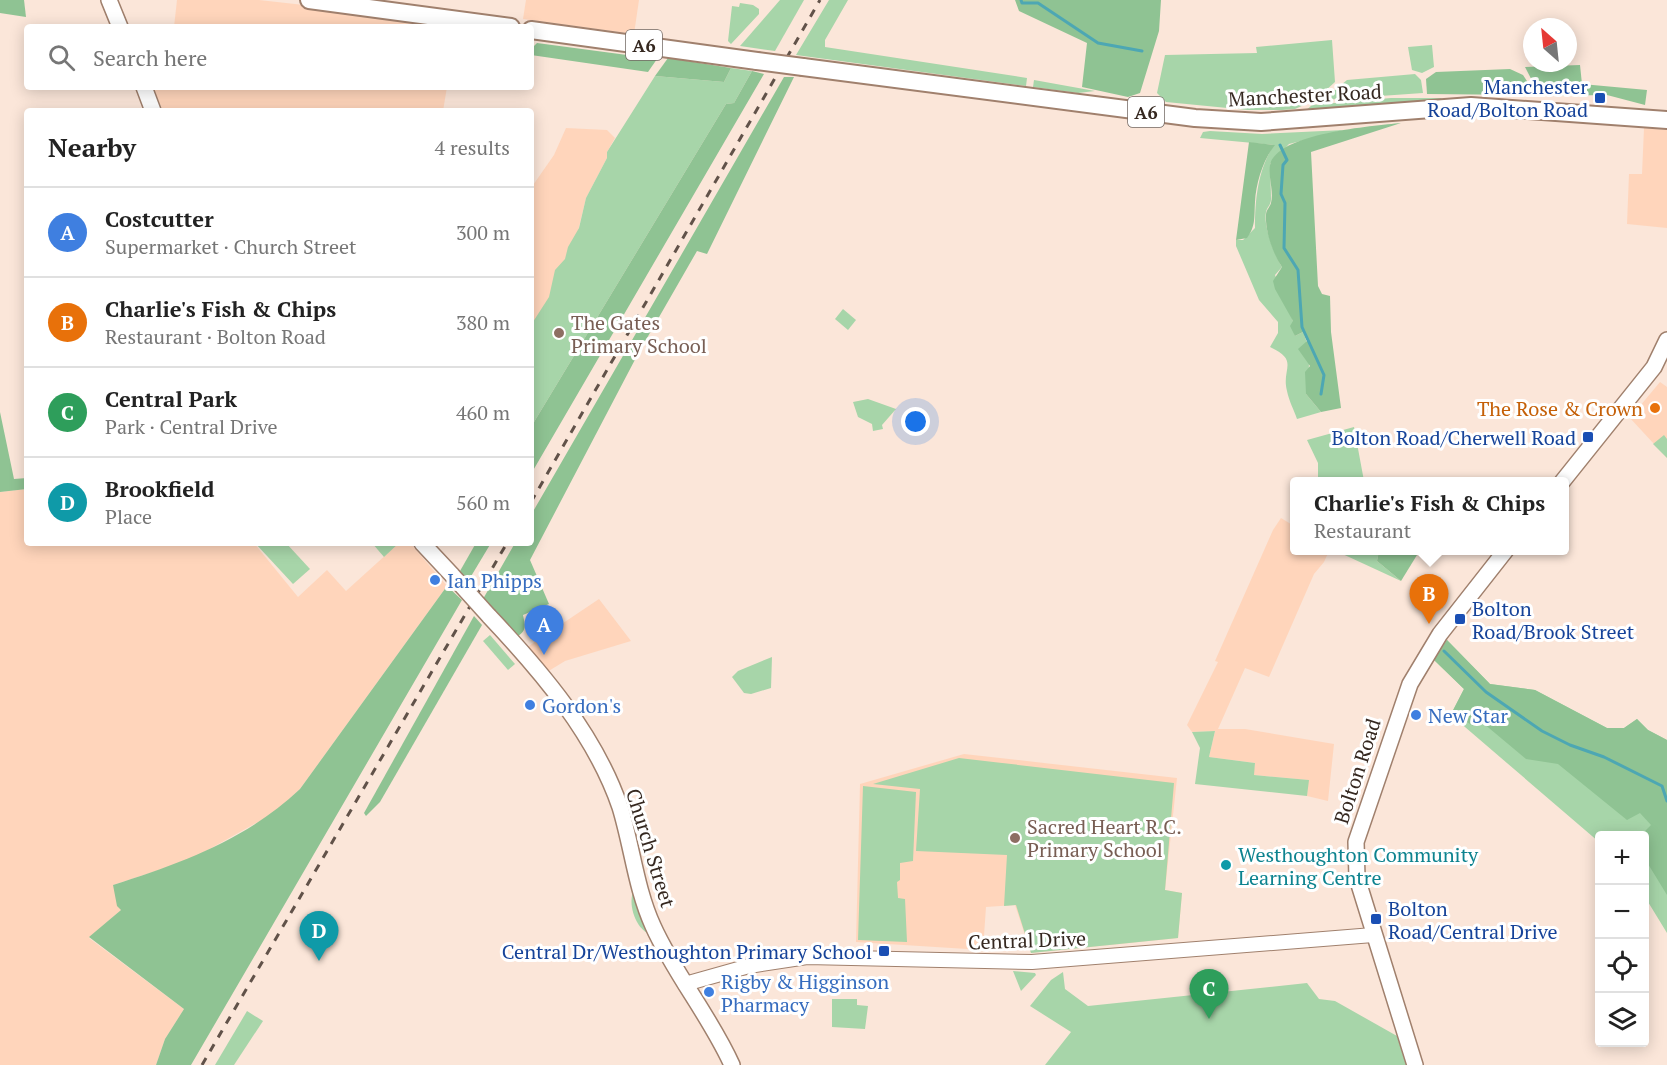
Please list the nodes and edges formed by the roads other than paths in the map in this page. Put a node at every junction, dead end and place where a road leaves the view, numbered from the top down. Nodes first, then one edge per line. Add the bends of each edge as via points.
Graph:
1 (309, 0) edge
2 (110, 1) edge
3 (119, 24) edge
4 (489, 24) edge
5 (534, 30) edge
6 (145, 90) edge
7 (152, 108) edge
8 (1667, 120) edge
9 (1667, 340) edge
10 (1566, 477) edge
11 (425, 546) edge
12 (1502, 555) edge
13 (1373, 934) junction
14 (685, 984) junction
15 (732, 1065) edge
16 (1414, 1065) edge

1 - 4 main road
2 - 3 main road
5 - 8 main road, Manchester Road / A6, bridge via 1195,118 1261,122 1471,106
6 - 7 main road
9 - 10 main road via 1654,367
11 - 14 main road, Church Street, bridge via 546,680 594,753 619,807 652,924
12 - 13 main road, Bolton Road via 1424,658 1398,715 1355,852 1357,878
13 - 14 street, Central Drive via 1032,962 807,957 748,966
13 - 16 main road, Bolton Road
14 - 15 main road, Church Street

